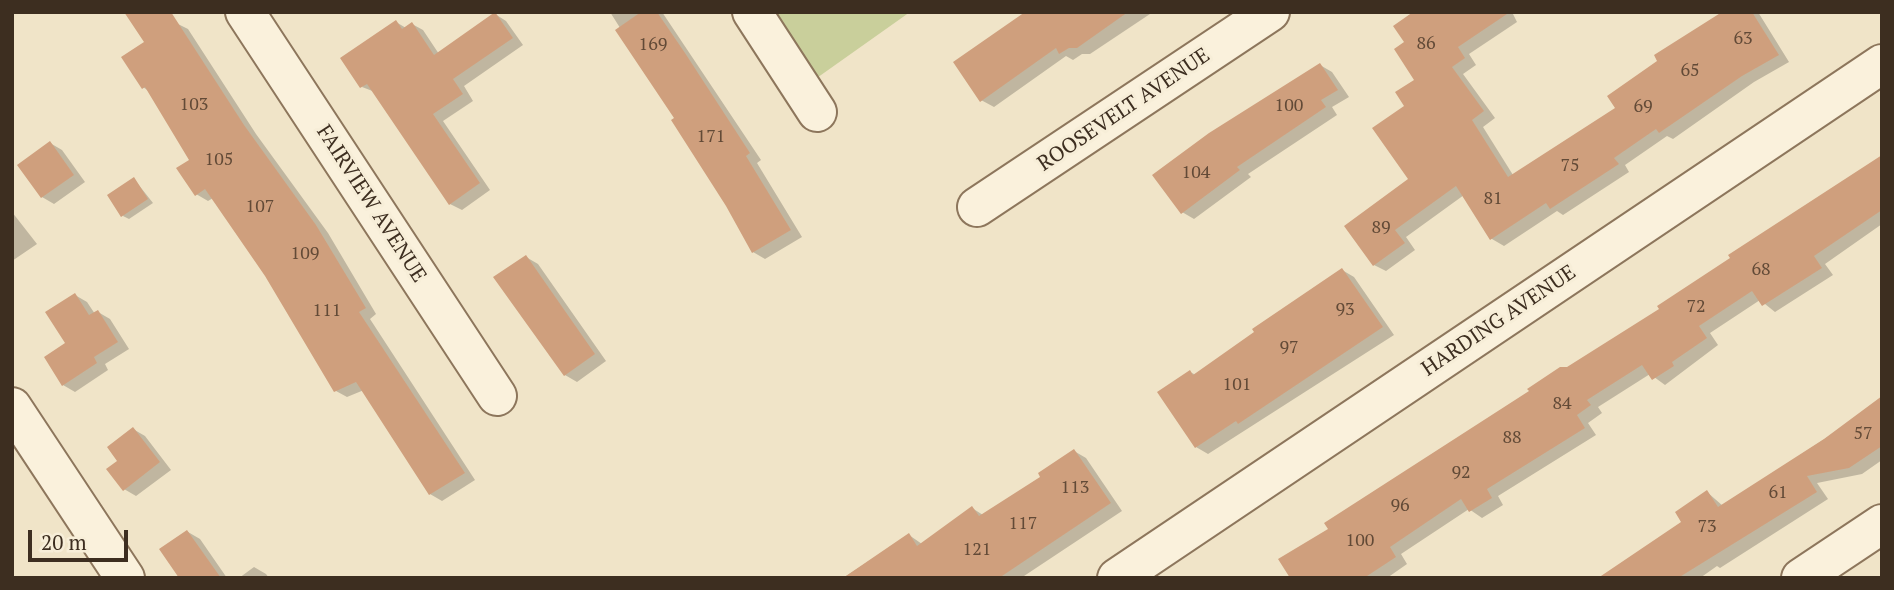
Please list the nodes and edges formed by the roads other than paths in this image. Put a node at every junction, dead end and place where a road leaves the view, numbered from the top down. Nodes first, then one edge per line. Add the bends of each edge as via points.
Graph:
1 (245, 12) edge
2 (752, 12) edge
3 (1270, 12) edge
4 (1882, 64) edge
5 (817, 112) dead end
6 (977, 207) dead end
7 (497, 396) dead end
8 (12, 407) edge
9 (1882, 524) edge
10 (125, 578) edge
11 (1116, 578) edge
12 (1801, 578) edge

1 - 7 street, FAIRVIEW AVENUE
2 - 5 street
3 - 6 street, ROOSEVELT AVENUE
4 - 11 street, HARDING AVENUE
8 - 10 street
9 - 12 street

